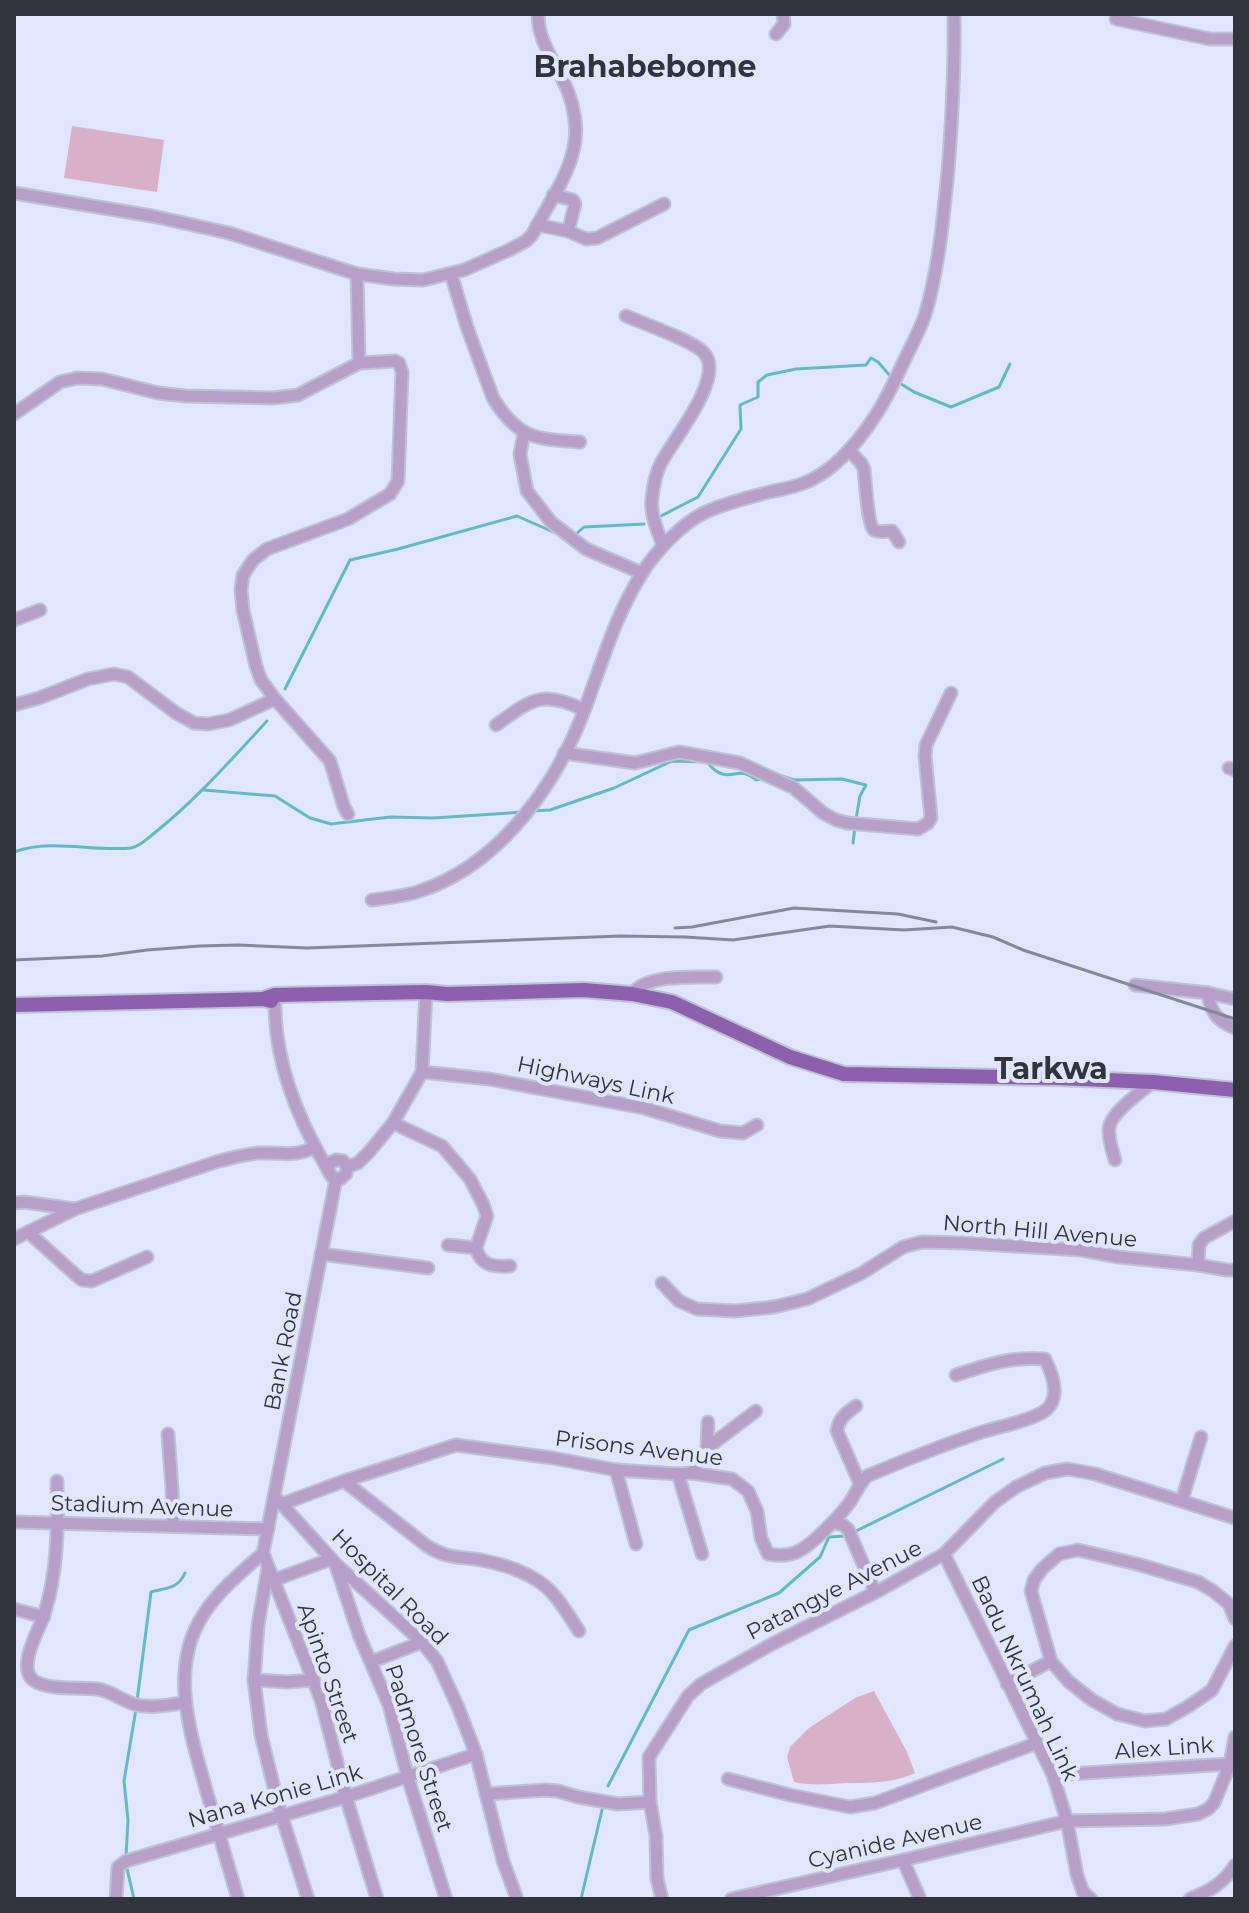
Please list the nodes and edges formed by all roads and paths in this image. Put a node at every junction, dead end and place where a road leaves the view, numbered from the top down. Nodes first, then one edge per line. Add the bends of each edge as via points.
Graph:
1 (538, 14) edge
2 (783, 14) edge
3 (954, 14) edge
4 (1116, 19) dead end
5 (776, 34) dead end
6 (1235, 39) edge
7 (14, 193) edge
8 (553, 195) junction
9 (664, 204) dead end
10 (537, 225) junction
11 (568, 231) junction
12 (357, 274) junction
13 (451, 274) junction
14 (626, 316) dead end
15 (359, 363) junction
16 (14, 414) edge
17 (524, 433) junction
18 (580, 442) dead end
19 (849, 450) junction
20 (899, 542) dead end
21 (663, 546) junction
22 (642, 573) junction
23 (40, 610) dead end
24 (14, 620) edge
25 (951, 693) dead end
26 (275, 699) junction
27 (14, 705) edge
28 (584, 710) junction
29 (496, 725) dead end
30 (564, 753) junction
31 (348, 814) dead end
32 (372, 900) dead end
33 (716, 977) dead end
34 (1135, 985) dead end
35 (1208, 993) junction
36 (632, 994) junction
37 (426, 995) junction
38 (271, 999) junction
39 (1235, 999) edge
40 (15, 1008) edge
41 (1235, 1028) edge
42 (422, 1072) junction
43 (1153, 1082) junction
44 (1235, 1090) edge
45 (393, 1123) junction
46 (757, 1125) dead end
47 (315, 1147) junction
48 (1115, 1160) dead end
49 (332, 1174) junction
50 (14, 1203) edge
51 (75, 1209) junction
52 (1235, 1221) edge
53 (28, 1232) junction
54 (14, 1239) edge
55 (448, 1245) dead end
56 (476, 1248) junction
57 (321, 1254) junction
58 (147, 1257) dead end
59 (1198, 1265) junction
60 (510, 1266) dead end
61 (428, 1268) dead end
62 (1235, 1270) edge
63 (662, 1283) dead end
64 (956, 1375) dead end
65 (856, 1406) dead end
66 (756, 1411) dead end
67 (708, 1422) dead end
68 (168, 1434) dead end
69 (1201, 1437) dead end
70 (707, 1448) junction
71 (616, 1470) junction
72 (692, 1473) junction
73 (678, 1474) junction
74 (57, 1481) dead end
75 (344, 1481) junction
76 (860, 1484) junction
77 (1182, 1500) junction
78 (278, 1501) junction
79 (1235, 1518) edge
80 (14, 1522) edge
81 (833, 1522) junction
82 (56, 1523) junction
83 (173, 1526) junction
84 (268, 1529) junction
85 (636, 1544) dead end
86 (263, 1553) junction
87 (702, 1554) dead end
88 (944, 1554) junction
89 (333, 1562) junction
90 (268, 1565) junction
91 (274, 1580) junction
92 (875, 1592) junction
93 (1232, 1602) edge
94 (14, 1609) edge
95 (44, 1617) junction
96 (1235, 1619) edge
97 (579, 1631) dead end
98 (422, 1642) junction
99 (1235, 1646) edge
100 (1051, 1661) junction
101 (371, 1662) junction
102 (254, 1680) junction
103 (314, 1680) junction
104 (1007, 1684) junction
105 (185, 1703) junction
106 (1235, 1737) edge
107 (1037, 1743) junction
108 (476, 1754) junction
109 (1230, 1764) junction
110 (1053, 1775) junction
111 (408, 1778) junction
112 (728, 1779) dead end
113 (486, 1794) junction
114 (346, 1797) junction
115 (650, 1802) junction
116 (282, 1815) junction
117 (1067, 1821) junction
118 (219, 1833) junction
119 (903, 1860) junction
120 (1235, 1865) edge
121 (1083, 1897) edge
122 (1197, 1897) edge
123 (116, 1899) edge
124 (238, 1899) edge
125 (308, 1899) edge
126 (377, 1899) edge
127 (446, 1899) edge
128 (517, 1899) edge
129 (662, 1899) edge
130 (731, 1899) edge
131 (920, 1899) edge

1 - 8 street via 541,37 566,86 577,123 570,164
2 - 5 street via 784,24
3 - 19 street via 953,120 943,222 925,313 879,412
4 - 6 street via 1210,39
7 - 12 street via 229,233
8 - 10 street
8 - 11 street via 569,197 575,204
9 - 11 street via 597,238
10 - 11 street
10 - 13 street via 526,241
12 - 13 street via 423,280
12 - 15 street
13 - 17 street via 493,398
14 - 21 street via 703,351 709,363 695,410 658,471 651,508
15 - 16 street via 298,395 273,398 185,396 77,378 60,382
15 - 26 street via 395,361 402,372 398,481 390,494 348,519 267,549 243,575 243,610 256,666
17 - 18 street
17 - 22 street via 520,454 527,491 551,522 586,549
19 - 20 street via 864,469 873,529 892,531
19 - 21 street via 806,483 707,511
21 - 22 street
22 - 28 street via 618,619
23 - 24 street
25 - 30 street via 926,745 931,818 918,829 836,820 794,788 740,763 679,752 635,763
26 - 27 street via 229,720 194,723 128,677 114,674
26 - 31 street via 330,761
28 - 29 street via 566,701 535,700
28 - 30 street
30 - 32 street via 535,803 483,857 417,893
33 - 36 street via 664,979 638,986
34 - 35 street
35 - 39 street
35 - 41 street via 1213,1012
36 - 37 main road via 584,990
36 - 43 main road via 672,1002 790,1057 844,1074
37 - 38 main road
37 - 42 street
38 - 40 main road
38 - 47 street via 283,1066
42 - 45 street
42 - 46 street, Highways Link via 618,1102 720,1131 743,1133
43 - 44 main road
43 - 48 street via 1110,1123
45 - 49 street via 358,1163 330,1163
45 - 56 street via 442,1146 470,1179 487,1216
47 - 49 street
47 - 51 street via 300,1154 241,1155
49 - 57 street, Bank Road
50 - 51 street
51 - 53 street
52 - 59 street via 1204,1238
53 - 54 street
53 - 58 street via 86,1281
55 - 56 street
56 - 60 street via 488,1266
57 - 61 street
57 - 78 street, Bank Road
59 - 62 street, North Hill Avenue
59 - 63 street, North Hill Avenue via 1081,1250 922,1242 807,1299 774,1307 697,1309 679,1301
64 - 76 street, Prisons Avenue via 1023,1357 1045,1359 1054,1398 1046,1410 895,1464
65 - 76 street via 844,1414 837,1431
66 - 70 street
67 - 70 street
68 - 83 street
69 - 77 street
70 - 72 street
71 - 73 street, Prisons Avenue
71 - 75 street, Prisons Avenue via 456,1445
71 - 85 street
72 - 73 street, Prisons Avenue
72 - 81 street, Prisons Avenue via 732,1479 748,1491 768,1554 799,1551
73 - 87 street
74 - 82 street
75 - 78 street, Prisons Avenue
75 - 97 street via 440,1555 502,1565 544,1585
76 - 81 street, Prisons Avenue
77 - 79 street, Patangye Avenue
77 - 88 street, Patangye Avenue via 1095,1474 1068,1469 1045,1473 995,1502
78 - 84 street, Bank Road
78 - 89 street, Hospital Road
80 - 82 street, Stadium Avenue
81 - 92 street via 848,1529
82 - 83 street, Stadium Avenue
82 - 95 street via 54,1578
83 - 84 street, Stadium Avenue
84 - 86 street, Bank Road
86 - 90 street, Apinto Street
86 - 105 street via 199,1621 186,1658
88 - 92 street, Patangye Avenue
88 - 104 street, Badu Nkrumah Link
89 - 91 street
89 - 98 street, Hospital Road
89 - 101 street, Padmore Street
90 - 91 street, Apinto Street
90 - 102 street
91 - 103 street, Apinto Street
92 - 115 street, Patangye Avenue via 693,1690 649,1757
93 - 96 street
93 - 100 street via 1198,1582 1078,1550 1059,1554 1042,1569 1031,1591
94 - 95 street
95 - 105 street via 28,1658 27,1670 36,1682 102,1690 139,1706
98 - 101 street
98 - 108 street, Hospital Road via 437,1661
99 - 100 street via 1212,1690 1166,1719 1145,1721 1092,1700
100 - 104 street
101 - 111 street, Padmore Street via 392,1714
102 - 103 street
102 - 116 street via 261,1735
103 - 114 street, Apinto Street
104 - 107 street, Badu Nkrumah Link
105 - 118 street
106 - 109 street, Cyanide Avenue
107 - 110 street, Badu Nkrumah Link
107 - 112 street via 875,1803 850,1807
108 - 111 street, Nana Konie Link
108 - 113 street, Hospital Road
109 - 110 street, Alex Link
109 - 117 street, Cyanide Avenue via 1214,1803 1198,1814
110 - 117 street, Badu Nkrumah Link
111 - 114 street, Nana Konie Link
111 - 127 street, Padmore Street
113 - 115 street via 558,1791 618,1804
113 - 128 street, Hospital Road
114 - 116 street, Nana Konie Link
114 - 126 street, Apinto Street
115 - 129 street, Patangye Avenue
116 - 118 street, Nana Konie Link
116 - 125 street
117 - 119 street, Cyanide Avenue
117 - 121 street, Badu Nkrumah Link
118 - 123 street, Nana Konie Link via 122,1863
118 - 124 street
119 - 130 street, Cyanide Avenue
119 - 131 street
120 - 122 street via 1227,1878

